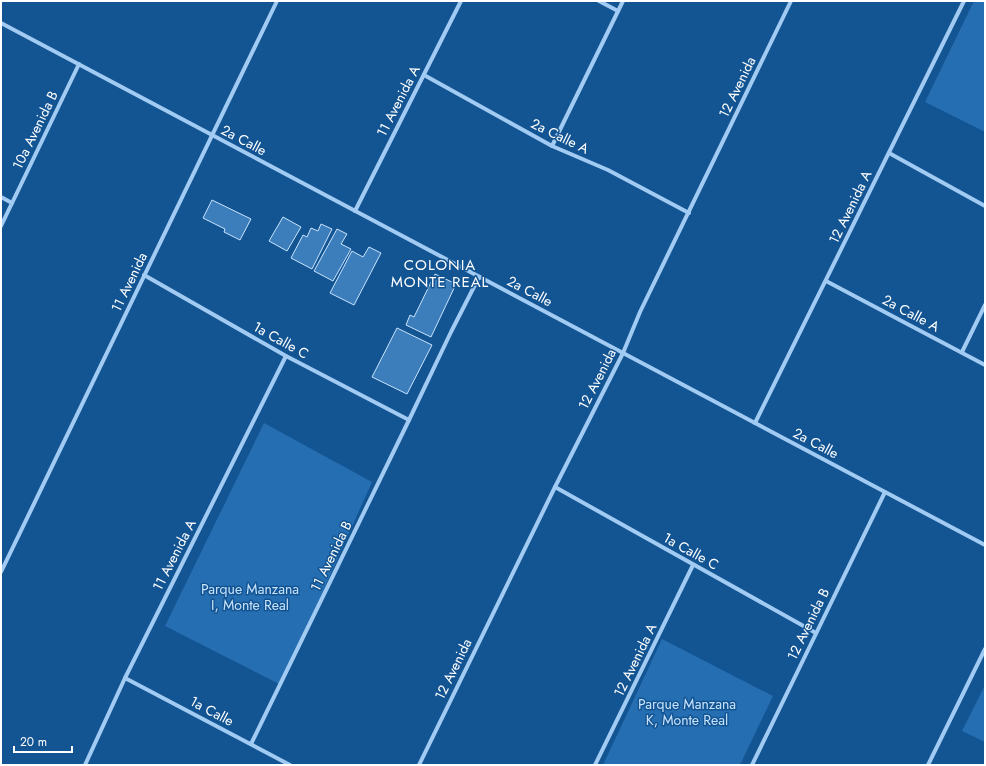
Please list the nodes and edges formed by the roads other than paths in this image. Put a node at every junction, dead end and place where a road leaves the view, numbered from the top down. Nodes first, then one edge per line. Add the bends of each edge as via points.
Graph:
1 (276, 1) edge
2 (461, 1) edge
3 (599, 1) edge
4 (623, 1) edge
5 (791, 1) edge
6 (964, 1) edge
7 (618, 11) junction
8 (1, 23) edge
9 (79, 64) junction
10 (424, 75) junction
11 (212, 135) junction
12 (552, 146) junction
13 (889, 153) junction
14 (1, 197) edge
15 (12, 203) junction
16 (985, 206) edge
17 (355, 211) junction
18 (689, 213) junction
19 (1, 226) edge
20 (144, 276) junction
21 (479, 277) junction
22 (826, 281) junction
23 (985, 304) edge
24 (962, 352) junction
25 (623, 353) junction
26 (286, 356) junction
27 (985, 365) edge
28 (410, 420) junction
29 (756, 423) junction
30 (555, 487) junction
31 (885, 492) junction
32 (985, 545) edge
33 (693, 565) junction
34 (1, 572) edge
35 (816, 634) junction
36 (985, 649) edge
37 (124, 678) junction
38 (252, 744) junction
39 (85, 765) edge
40 (290, 765) edge
41 (419, 765) edge
42 (595, 765) edge
43 (752, 765) edge
44 (928, 765) edge

1 - 11 street, 11 Avenida
2 - 10 street, 11 Avenida A
3 - 7 street
4 - 7 street
5 - 18 street, 12 Avenida
6 - 13 street, 12 Avenida A
7 - 12 street
8 - 9 street, 2a Calle
9 - 11 street, 2a Calle
9 - 15 street, 10a Avenida B
10 - 12 street, 2a Calle A
10 - 17 street, 11 Avenida A
11 - 17 street, 2a Calle
11 - 20 street, 11 Avenida
12 - 18 street, 2a Calle A via 608,170
13 - 16 street
13 - 22 street, 12 Avenida A
14 - 15 street
15 - 19 street, 10a Avenida B
17 - 21 street, 2a Calle
18 - 25 street, 12 Avenida via 640,312
20 - 26 street, 1a Calle C
20 - 34 street, 11 Avenida
21 - 25 street, 2a Calle
21 - 28 street, 11 Avenida B via 450,332
22 - 24 street, 2a Calle A
22 - 29 street, 12 Avenida A
23 - 24 street
24 - 27 street, 2a Calle A
25 - 29 street, 2a Calle
25 - 30 street, 12 Avenida
26 - 28 street, 1a Calle C
26 - 37 street, 11 Avenida A
28 - 38 street, 11 Avenida B
29 - 31 street, 2a Calle
30 - 33 street, 1a Calle C
30 - 41 street, 12 Avenida
31 - 32 street, 2a Calle
31 - 35 street, 12 Avenida B
33 - 35 street, 1a Calle C
33 - 42 street, 12 Avenida A
35 - 43 street, 12 Avenida B
36 - 44 street
37 - 38 street, 1a Calle
37 - 39 street, 11 Avenida A
38 - 40 street, 1a Calle

